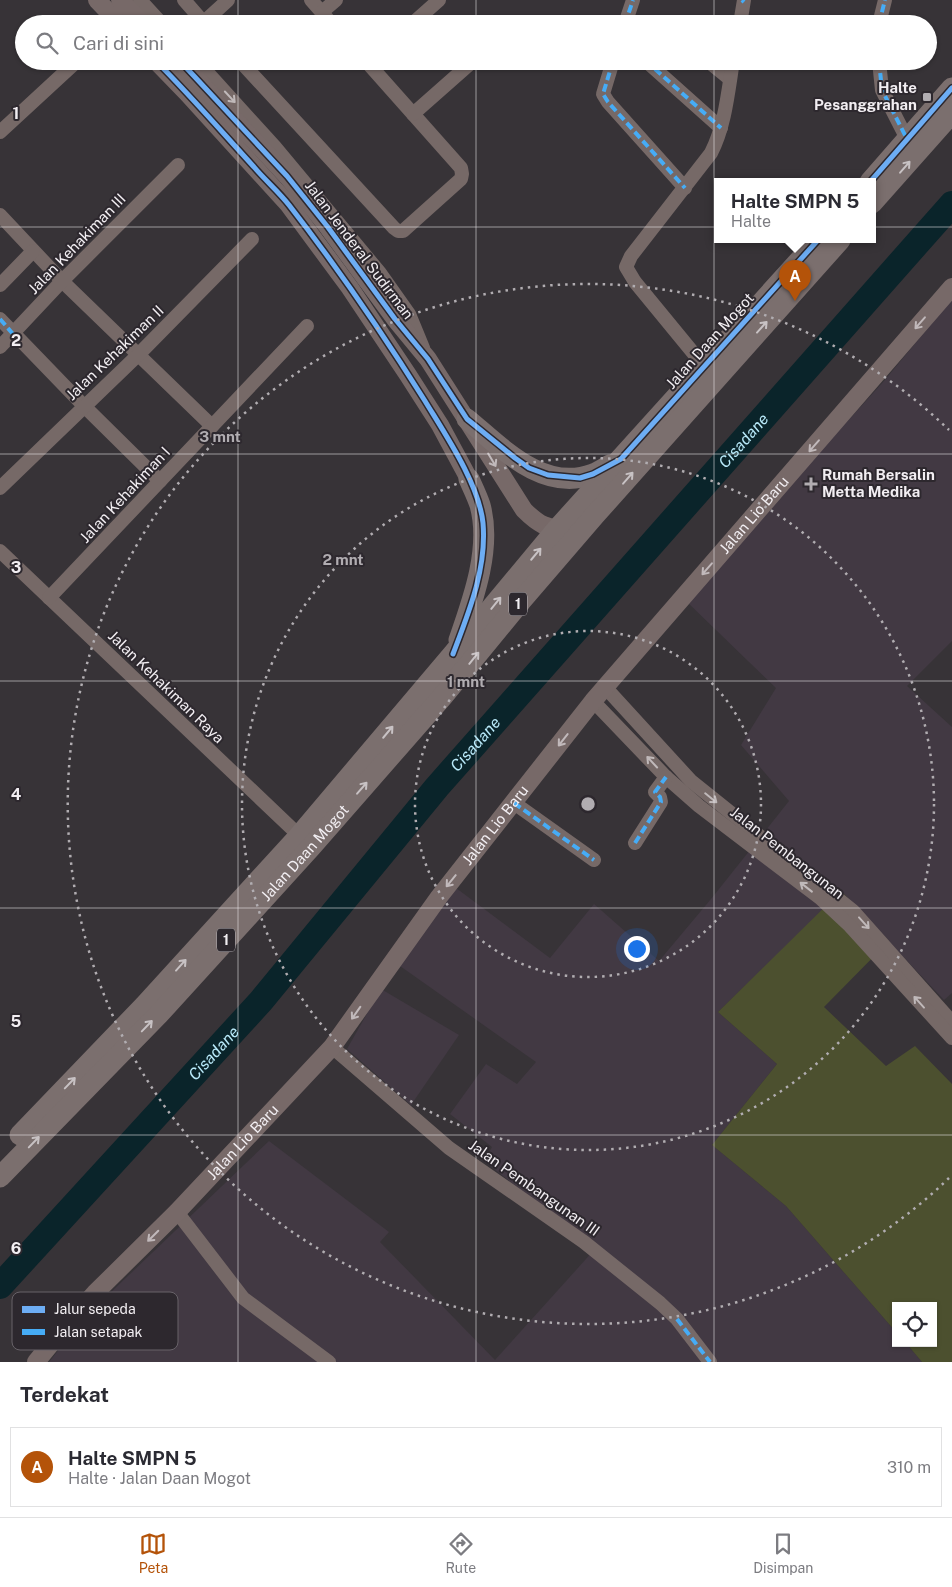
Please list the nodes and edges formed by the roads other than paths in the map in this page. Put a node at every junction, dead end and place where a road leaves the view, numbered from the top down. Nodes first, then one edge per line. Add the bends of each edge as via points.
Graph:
1 (97, 0) edge
2 (120, 0) edge
3 (140, 0) edge
4 (184, 0) edge
5 (228, 0) edge
6 (311, 0) edge
7 (336, 0) edge
8 (439, 0) edge
9 (633, 0) edge
10 (885, 0) edge
11 (743, 1) edge
12 (322, 12) junction
13 (111, 15) edge
14 (135, 15) edge
15 (154, 15) edge
16 (197, 15) edge
17 (212, 15) edge
18 (324, 15) edge
19 (422, 15) edge
20 (627, 15) edge
21 (741, 15) edge
22 (881, 15) edge
23 (67, 70) edge
24 (165, 70) edge
25 (188, 70) edge
26 (205, 70) edge
27 (248, 70) edge
28 (375, 70) edge
29 (463, 70) edge
30 (610, 70) edge
31 (656, 70) edge
32 (719, 70) edge
33 (732, 70) edge
34 (880, 70) edge
35 (730, 79) junction
36 (952, 88) edge
37 (952, 112) edge
38 (413, 114) junction
39 (720, 128) junction
40 (0, 132) edge
41 (908, 139) junction
42 (178, 165) dead end
43 (874, 178) edge
44 (685, 188) junction
45 (876, 198) edge
46 (0, 215) edge
47 (252, 239) dead end
48 (816, 243) edge
49 (837, 243) edge
50 (33, 251) junction
51 (62, 281) junction
52 (0, 285) edge
53 (952, 286) edge
54 (0, 319) edge
55 (307, 326) dead end
56 (13, 334) junction
57 (0, 348) edge
58 (138, 355) junction
59 (428, 359) junction
60 (717, 362) junction
61 (84, 406) junction
62 (467, 418) junction
63 (212, 426) junction
64 (620, 459) junction
65 (470, 480) joint
66 (160, 481) junction
67 (0, 488) edge
68 (595, 515) junction
69 (557, 529) junction
70 (0, 551) edge
71 (50, 598) junction
72 (454, 654) junction
73 (605, 687) junction
74 (593, 702) junction
75 (666, 776) junction
76 (514, 803) junction
77 (305, 841) junction
78 (635, 843) dead end
79 (594, 860) dead end
80 (947, 1016) edge
81 (952, 1038) edge
82 (332, 1047) junction
83 (0, 1156) edge
84 (0, 1177) edge
85 (177, 1212) junction
86 (96, 1292) edge
87 (46, 1350) edge
88 (36, 1362) edge
89 (329, 1362) edge
90 (710, 1362) edge

1 - 13 main road
2 - 14 main road
3 - 15 street
4 - 16 street
5 - 17 street
6 - 12 street
7 - 12 street
8 - 19 street
9 - 20 street
10 - 22 street
11 - 21 street
12 - 18 street
23 - 40 street
24 - 65 main road, Jalan Jenderal Sudirman via 288,204 408,375
25 - 59 main road, Jalan Jenderal Sudirman via 286,176
26 -> 59 street, Jalan Jenderal Sudirman via 275,147 380,274 409,314
27 - 38 street via 398,231 403,231 461,179 462,174 462,168
28 - 38 street
29 - 38 street
30 - 44 street via 603,94 608,102
31 - 39 street
32 - 35 street
33 - 35 street
34 - 41 street via 882,90
35 - 39 street
36 - 41 highway
45 -> 37 highway
39 - 44 street via 711,153
41 - 43 highway
42 - 51 street, Jalan Kehakiman III
44 - 60 street via 631,256 626,267
46 - 50 street
47 - 58 street, Jalan Kehakiman II
48 - 60 highway, Jalan Daan Mogot / 1
60 -> 49 highway, Jalan Daan Mogot / 1
50 - 51 street
50 - 52 street
51 - 56 street, Jalan Kehakiman III
51 - 58 street
53 -> 73 main road, Jalan Lio Baru
54 - 56 street
55 - 63 street, Jalan Kehakiman I
56 - 57 street, Jalan Kehakiman III
56 - 61 street
58 - 61 street, Jalan Kehakiman II
58 - 63 street
59 - 62 main road, Jalan Jenderal Sudirman
60 - 64 highway, Jalan Daan Mogot / 1
68 -> 60 highway, Jalan Daan Mogot / 1
61 - 66 street
61 - 67 street, Jalan Kehakiman II
62 - 64 highway via 529,468 548,475 580,478
62 -> 69 main road, Jalan Jenderal Sudirman via 524,510 542,525
63 - 66 street, Jalan Kehakiman I
64 - 69 highway, Jalan Daan Mogot / 1
65 - 72 highway via 480,505 483,540 474,596
66 - 71 street, Jalan Kehakiman I
68 - 69 main road, Jalan Daan Mogot via 579,524
77 -> 68 highway, Jalan Daan Mogot / 1 via 443,696
72 -> 69 highway, Jalan Daan Mogot / 1
70 - 71 street, Jalan Kehakiman Raya
71 - 77 street, Jalan Kehakiman Raya
77 -> 72 highway, Jalan Daan Mogot / 1
73 - 74 main road, Jalan Lio Baru
73 -> 80 street, Jalan Pembangunan via 691,781 853,911
75 -> 74 street, Jalan Pembangunan
74 -> 76 main road, Jalan Lio Baru
75 - 78 street via 655,792 661,802
80 -> 75 street, Jalan Pembangunan via 820,898 699,806
76 - 79 street
76 -> 82 main road, Jalan Lio Baru via 439,897
83 -> 77 highway, Jalan Daan Mogot / 1
84 -> 77 highway, Jalan Daan Mogot / 1 via 159,1014
80 - 81 street, Jalan Pembangunan
82 - 85 main road, Jalan Lio Baru
82 - 90 street, Jalan Pembangunan III via 449,1148 584,1242 654,1298 677,1319
85 -> 86 main road, Jalan Lio Baru
85 - 89 street via 243,1298
87 -> 88 main road, Jalan Lio Baru

